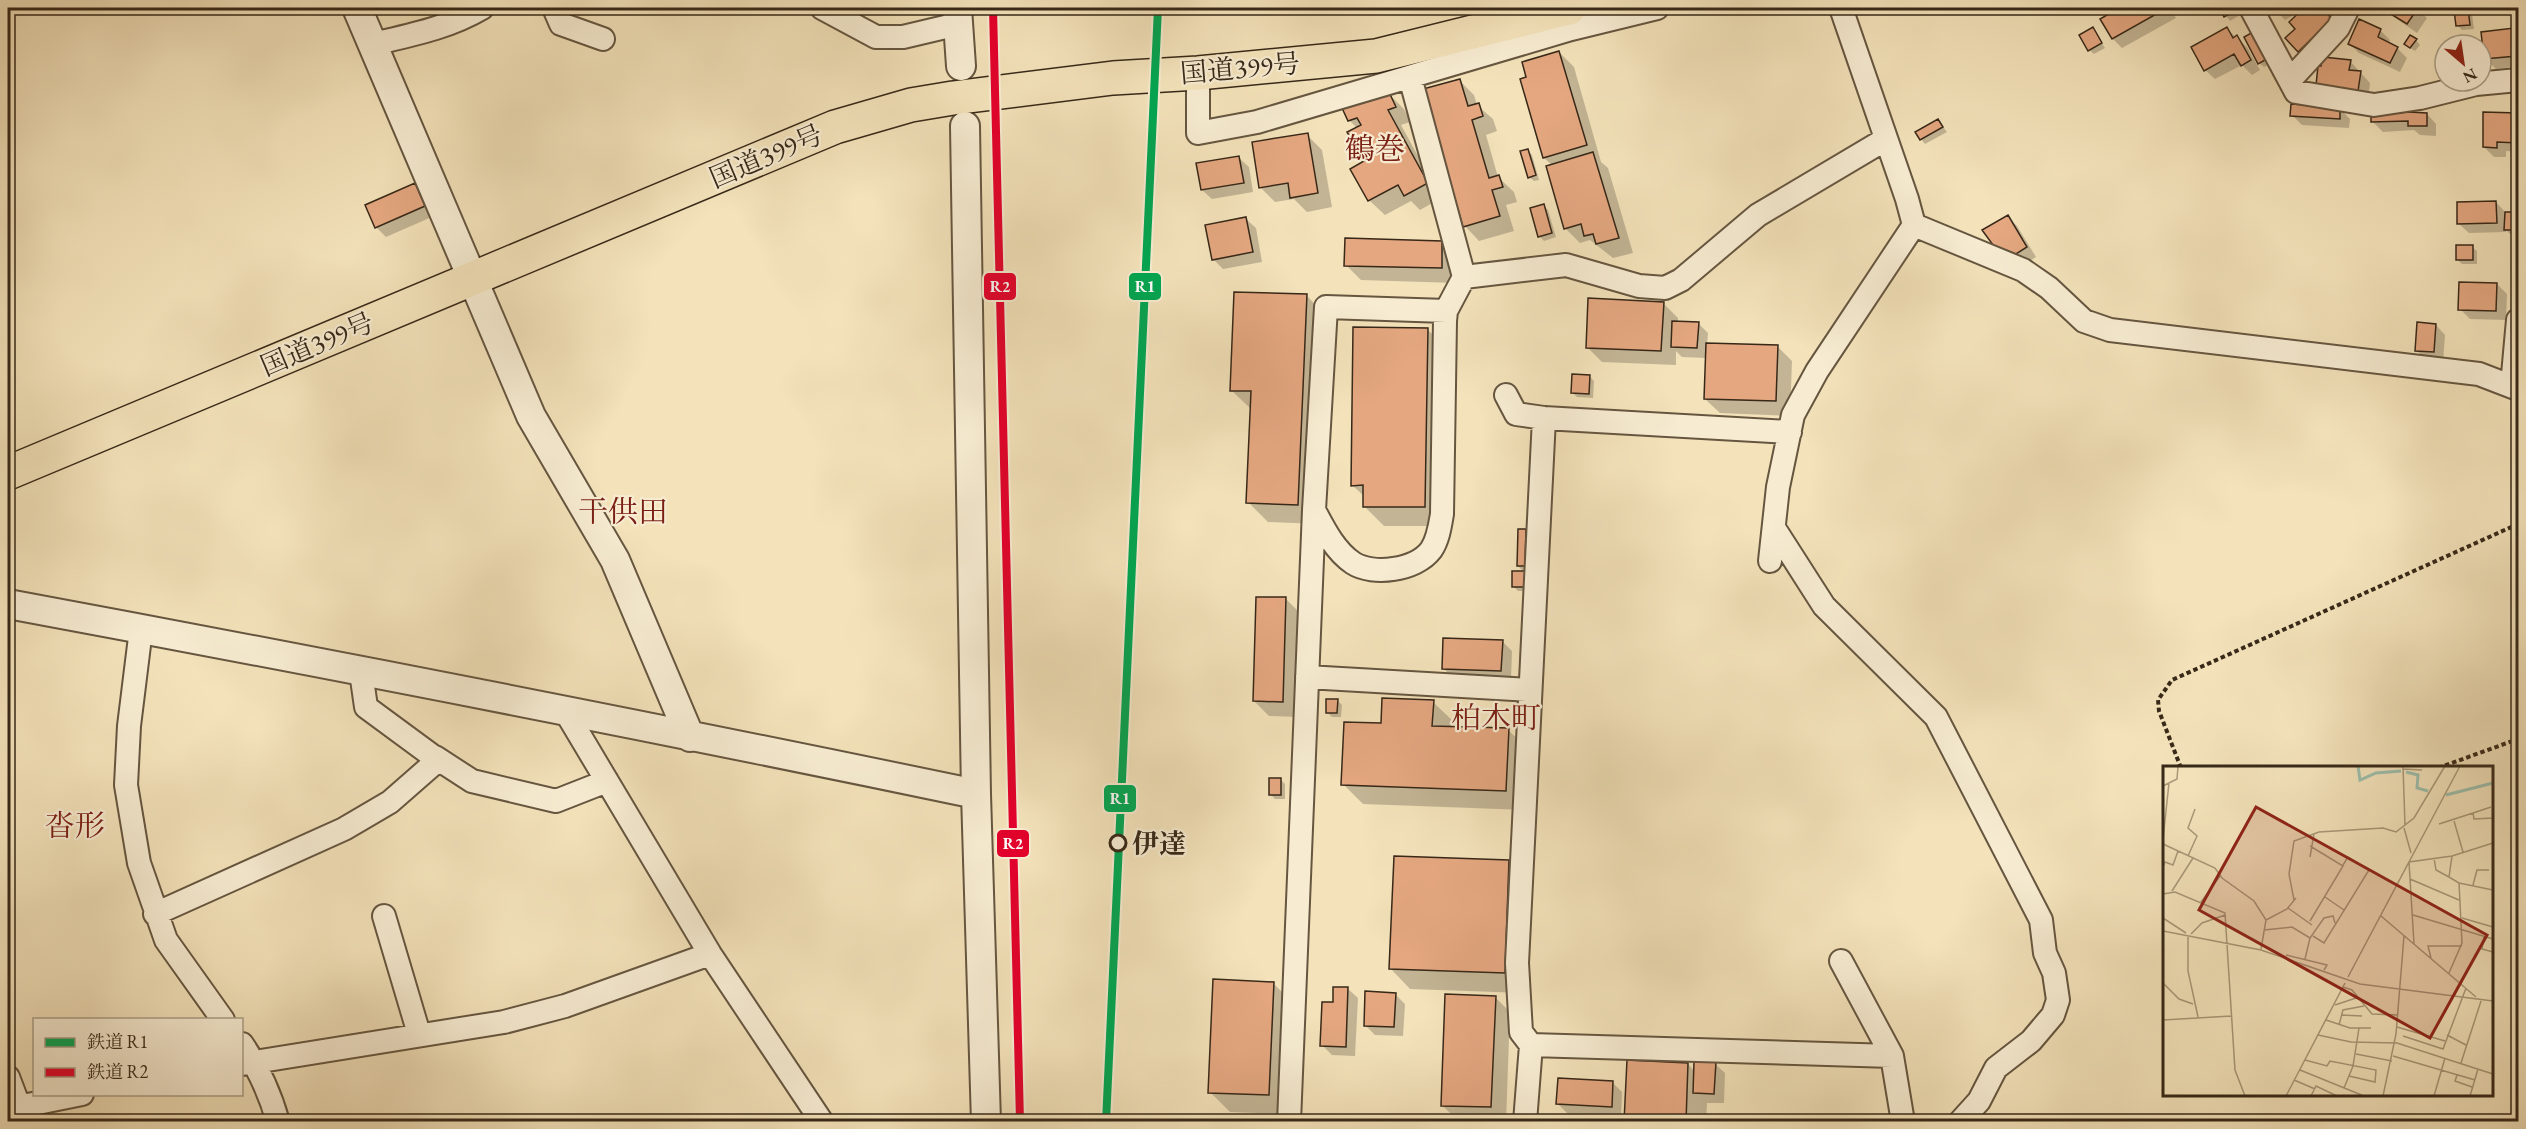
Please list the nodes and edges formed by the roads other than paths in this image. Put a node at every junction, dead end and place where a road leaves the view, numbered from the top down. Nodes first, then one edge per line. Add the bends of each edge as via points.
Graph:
1 (357, 8) edge
2 (482, 8) edge
3 (554, 8) edge
4 (822, 8) edge
5 (1569, 8) edge
6 (1657, 8) edge
7 (1841, 8) edge
8 (2251, 8) edge
9 (2348, 8) edge
10 (957, 16) edge
11 (603, 39) dead end
12 (373, 44) junction
13 (960, 66) dead end
14 (1195, 73) junction
15 (1410, 77) junction
16 (2290, 80) junction
17 (2518, 80) edge
18 (965, 126) dead end
19 (1886, 139) junction
20 (1914, 225) junction
21 (1464, 277) junction
22 (474, 279) junction
23 (1446, 312) junction
24 (2518, 320) edge
25 (2515, 387) edge
26 (1506, 395) dead end
27 (1544, 418) junction
28 (1790, 432) junction
29 (8, 473) edge
30 (1314, 510) junction
31 (1774, 528) junction
32 (1770, 561) dead end
33 (8, 603) edge
34 (141, 628) junction
35 (361, 672) junction
36 (1307, 677) junction
37 (1530, 690) junction
38 (564, 709) junction
39 (690, 737) junction
40 (435, 757) junction
41 (607, 781) junction
42 (976, 794) junction
43 (155, 914) junction
44 (384, 916) dead end
45 (710, 954) junction
46 (1841, 961) dead end
47 (222, 1018) edge
48 (419, 1034) junction
49 (1531, 1045) junction
50 (1892, 1056) junction
51 (246, 1057) edge
52 (8, 1077) edge
53 (77, 1096) edge
54 (14, 1108) edge
55 (278, 1122) edge
56 (822, 1122) edge
57 (986, 1122) edge
58 (1289, 1122) edge
59 (1525, 1122) edge
60 (1903, 1122) edge
61 (1960, 1122) edge

1 - 12 street
2 - 12 street via 429,31
3 - 11 street via 561,24
4 - 10 street via 876,37 903,37
5 - 14 highway, 国道399号 via 1376,56
6 - 15 street
7 - 19 street
8 - 16 street
9 - 16 street via 2338,28
10 - 13 street
12 - 22 street
14 - 15 street via 1198,133 1257,122
14 - 22 highway, 国道399号 via 1113,78 910,105 835,127
15 - 21 street
16 - 17 street via 2296,92 2374,105 2476,84
18 - 42 street
19 - 20 street
19 - 21 street via 1758,215 1681,280 1665,288 1639,286 1566,265
20 - 25 street via 2023,270 2084,321 2110,330 2479,374
20 - 28 street via 1817,371 1793,415
21 - 23 street
22 - 29 highway, 国道399号
22 - 39 street via 531,416 615,560
23 - 30 street via 1326,307
23 - 30 street via 1442,514 1431,551 1396,568 1360,567 1336,547
24 - 25 street
26 - 27 street via 1516,414
27 - 28 street
27 - 37 street
28 - 31 street
30 - 36 street
31 - 32 street
31 - 61 street via 1824,606 1936,717 2041,920 2058,1000 2054,1015 2031,1041 1996,1068 1979,1101
33 - 34 street
34 - 35 street
34 - 43 street via 126,785 139,863
35 - 38 street
35 - 40 street via 366,707
36 - 37 street
36 - 58 street
37 - 49 street via 1517,963 1521,1032
38 - 39 street
38 - 41 street
39 - 42 street
40 - 41 street via 472,781 556,801
40 - 43 street via 438,760 390,802 344,829
41 - 45 street
42 - 57 street
43 - 47 street via 166,940
44 - 48 street
45 - 48 street via 565,1006 504,1022
45 - 56 street
46 - 50 street
48 - 51 street
49 - 50 street
49 - 59 street
50 - 60 street
51 - 55 street via 269,1089
52 - 54 street
53 - 54 street

